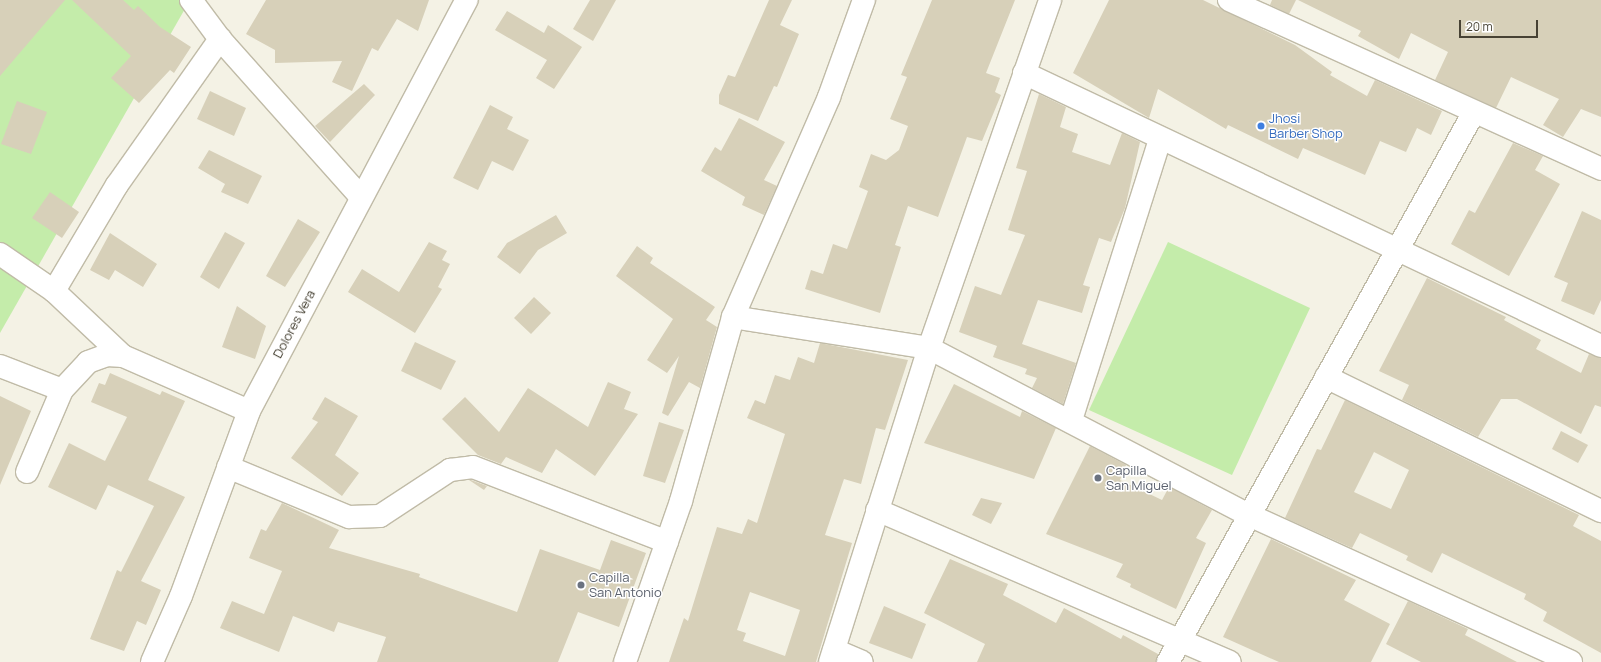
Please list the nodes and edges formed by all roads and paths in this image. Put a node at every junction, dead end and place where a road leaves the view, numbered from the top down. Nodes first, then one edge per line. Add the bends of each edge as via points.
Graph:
1 (191, 0) edge
2 (467, 0) edge
3 (864, 0) edge
4 (1050, 0) edge
5 (1229, 0) edge
6 (220, 39) junction
7 (1024, 73) junction
8 (1474, 112) junction
9 (1160, 140) junction
10 (1601, 169) edge
11 (361, 197) junction
12 (1396, 249) junction
13 (0, 254) edge
14 (54, 291) junction
15 (733, 317) junction
16 (1601, 346) edge
17 (929, 348) junction
18 (123, 356) junction
19 (0, 366) edge
20 (1326, 377) junction
21 (62, 390) junction
22 (249, 411) junction
23 (1071, 420) junction
24 (228, 466) junction
25 (27, 472) dead end
26 (877, 510) junction
27 (1601, 511) edge
28 (1249, 514) junction
29 (667, 542) junction
30 (1180, 639) junction
31 (832, 656) edge
32 (152, 662) edge
33 (625, 662) edge
34 (862, 662) edge
35 (1168, 662) edge
36 (1230, 662) edge
37 (1571, 662) edge

1 - 6 street
2 - 11 street, Dolores Vera
3 - 15 street via 829,97
4 - 7 street
5 - 8 street
6 - 11 street
6 - 14 street via 117,185
7 - 9 street
7 - 17 street
8 - 10 street
8 - 12 street
9 - 12 street
9 - 23 street
11 - 22 street, Dolores Vera
12 - 16 street
12 - 20 street
13 - 14 street
14 - 18 street
15 - 17 street
15 - 29 street
17 - 23 street
17 - 26 street
18 - 21 street via 107,355 88,362
18 - 22 street
19 - 21 street
20 - 27 street
20 - 28 street
21 - 25 street
22 - 24 street, Dolores Vera
23 - 28 street
24 - 29 street via 349,517 380,516 450,470 473,468
24 - 32 street, Dolores Vera via 181,596
26 - 30 street
26 - 31 street
28 - 30 street
28 - 37 street
29 - 33 street
30 - 35 street
30 - 36 street
31 - 34 street

